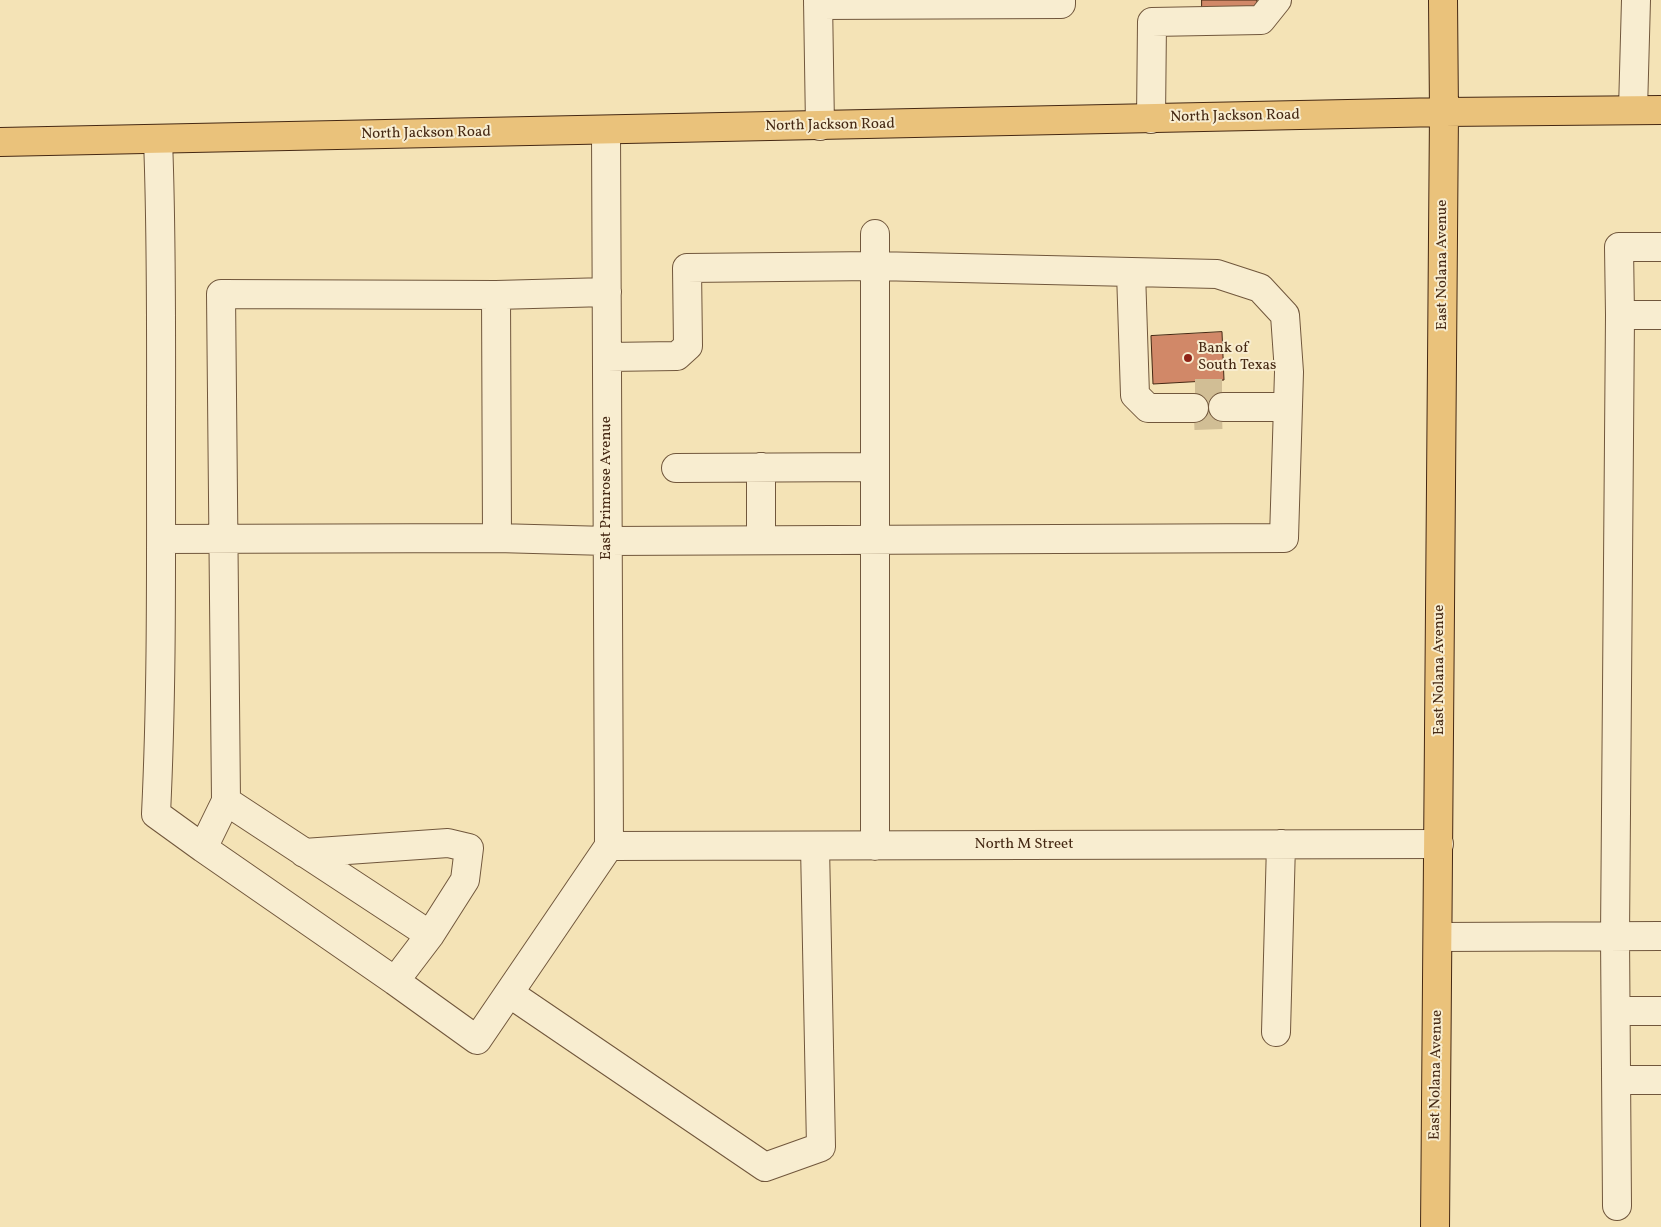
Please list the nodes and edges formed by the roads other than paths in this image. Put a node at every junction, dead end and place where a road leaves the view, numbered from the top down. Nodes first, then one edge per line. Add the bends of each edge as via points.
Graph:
1 (1061, 0) edge
2 (1277, 0) edge
3 (1443, 0) edge
4 (1636, 0) edge
5 (818, 2) edge
6 (1151, 11) edge
7 (1634, 110) junction
8 (1661, 110) edge
9 (1444, 112) junction
10 (1151, 119) junction
11 (820, 126) junction
12 (606, 131) junction
13 (158, 140) junction
14 (0, 142) edge
15 (875, 234) dead end
16 (1661, 247) edge
17 (875, 266) junction
18 (1131, 272) junction
19 (607, 292) junction
20 (496, 295) junction
21 (1620, 315) junction
22 (1661, 315) edge
23 (607, 357) junction
24 (1228, 404) tunnel mouth
25 (1190, 405) tunnel mouth
26 (1288, 407) junction
27 (875, 467) junction
28 (676, 468) dead end
29 (760, 468) junction
30 (497, 538) junction
31 (161, 539) junction
32 (223, 539) junction
33 (761, 540) junction
34 (875, 540) junction
35 (607, 541) junction
36 (226, 801) junction
37 (1281, 844) junction
38 (1439, 844) junction
39 (609, 846) junction
40 (815, 846) junction
41 (875, 846) junction
42 (203, 848) junction
43 (304, 853) junction
44 (430, 935) junction
45 (1616, 936) junction
46 (1661, 936) edge
47 (1438, 937) junction
48 (395, 981) junction
49 (509, 993) junction
50 (1616, 1011) junction
51 (1661, 1011) edge
52 (1276, 1032) dead end
53 (1616, 1080) junction
54 (1661, 1080) edge
55 (1617, 1206) dead end
56 (1435, 1227) edge

1 - 5 street via 1061,4
2 - 6 street via 1260,20
3 - 9 main road, East Nolana Avenue
4 - 7 street
5 - 11 street
6 - 10 street
7 - 8 main road, North Jackson Road
7 - 9 main road, North Jackson Road
9 - 10 main road, North Jackson Road
9 - 38 main road, East Nolana Avenue
10 - 11 main road, North Jackson Road
11 - 12 main road, North Jackson Road
12 - 13 main road, North Jackson Road
12 - 19 street, East Primrose Avenue
13 - 14 main road, North Jackson Road
13 - 31 street
15 - 17 street
16 - 21 street via 1619,247
17 - 18 street
17 - 23 street via 687,268 688,346 677,356
17 - 27 street
18 - 25 street via 1135,395 1148,408
18 - 26 street via 1217,274 1260,288 1285,316
19 - 20 street
19 - 23 street, East Primrose Avenue
20 - 30 street
20 - 32 street via 221,294
21 - 22 street
21 - 45 street
23 - 35 street, East Primrose Avenue
24 - 26 street
26 - 34 street via 1284,538
27 - 29 street
27 - 34 street
28 - 29 street
29 - 33 street
30 - 32 street
30 - 35 street
31 - 32 street
31 - 42 street via 156,814
32 - 36 street
33 - 34 street
33 - 35 street
34 - 41 street
35 - 39 street, East Primrose Avenue
36 - 42 street
36 - 43 street
37 - 38 street, North M Street
37 - 41 street, North M Street
37 - 52 street
38 - 47 main road, East Nolana Avenue
39 - 40 street, North M Street
39 - 49 street
40 - 41 street, North M Street
40 - 49 street via 821,1147 765,1167
42 - 48 street
43 - 44 street
43 - 44 street via 448,843 470,848 465,880
44 - 48 street
45 - 46 street
45 - 47 street
45 - 50 street
47 - 56 main road, East Nolana Avenue
48 - 49 street via 477,1040
50 - 51 street
50 - 53 street
53 - 54 street
53 - 55 street

